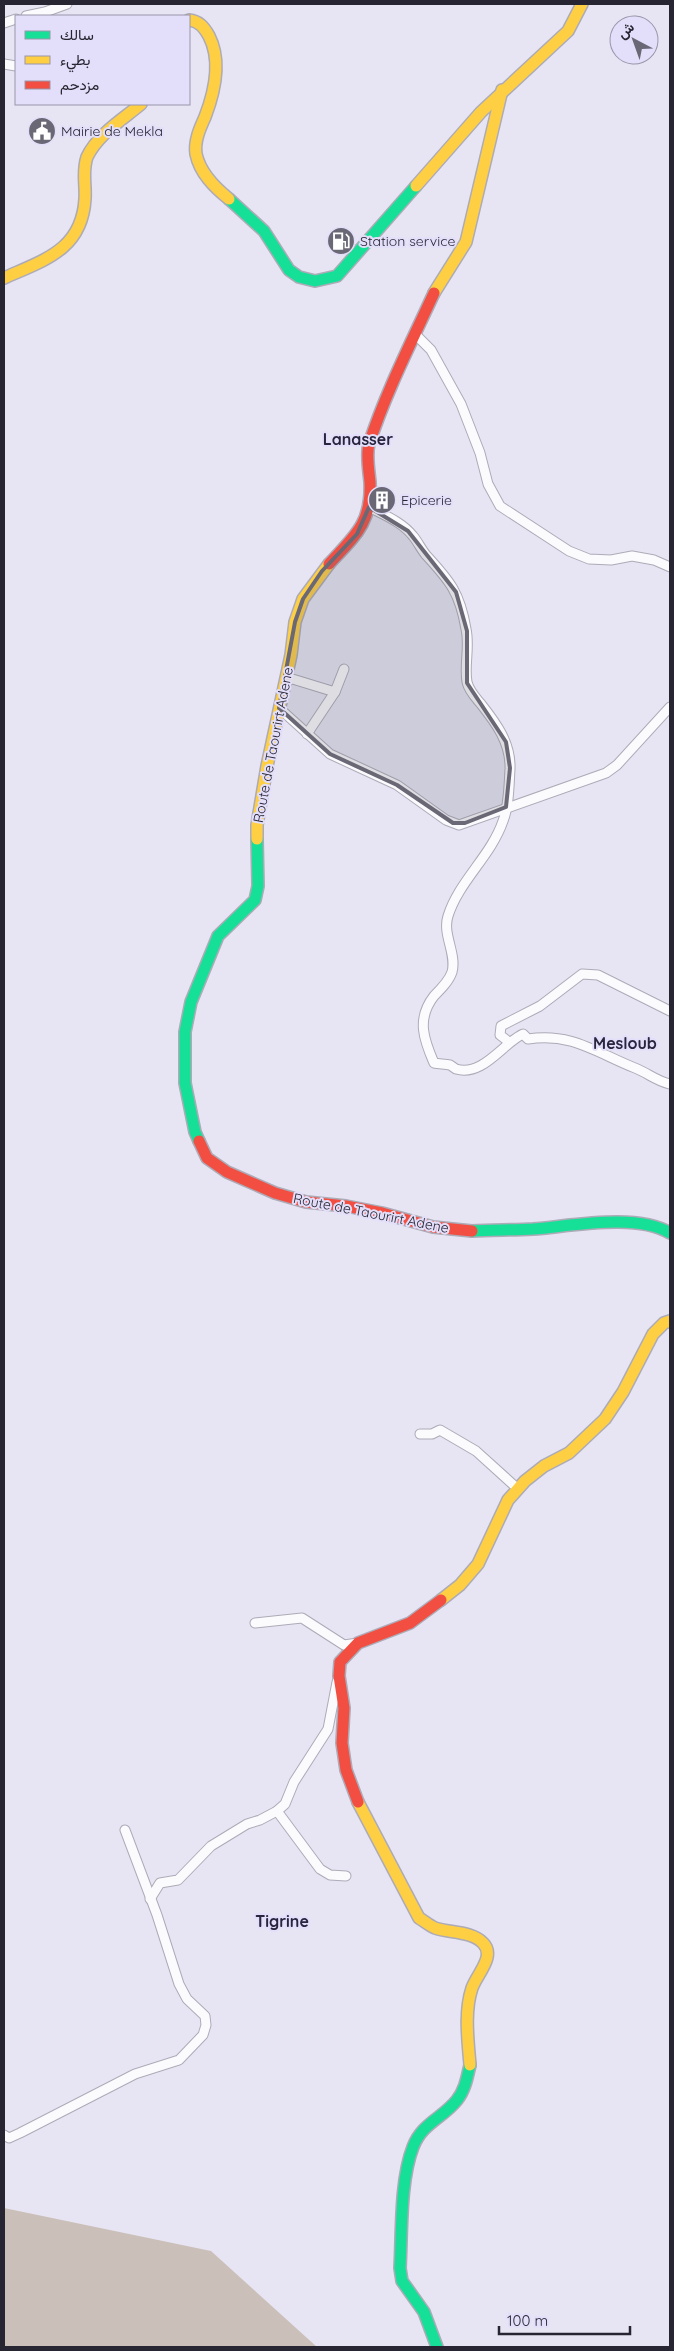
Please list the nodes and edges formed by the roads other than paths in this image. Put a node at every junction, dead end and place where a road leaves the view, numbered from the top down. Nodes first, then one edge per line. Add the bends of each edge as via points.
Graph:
1 (68, 4) edge
2 (582, 4) edge
3 (31, 15) edge
4 (190, 20) edge
5 (502, 90) junction
6 (140, 105) edge
7 (4, 278) edge
8 (415, 334) junction
9 (369, 507) junction
10 (670, 567) edge
11 (344, 669) dead end
12 (286, 677) junction
13 (335, 692) junction
14 (670, 707) edge
15 (279, 708) junction
16 (307, 734) junction
17 (506, 807) junction
18 (670, 1011) edge
19 (509, 1042) junction
20 (670, 1084) edge
21 (670, 1232) edge
22 (670, 1321) edge
23 (420, 1434) dead end
24 (518, 1490) junction
25 (255, 1623) dead end
26 (358, 1644) junction
27 (338, 1676) junction
28 (277, 1810) junction
29 (125, 1830) dead end
30 (346, 1876) dead end
31 (150, 1899) junction
32 (4, 2135) edge
33 (437, 2347) edge

1 - 3 street
2 - 5 street via 560,40
4 - 5 street via 205,28 216,60 215,88 197,138 198,166 207,179 253,218 283,263 295,275 310,282 323,282 337,276
5 - 8 street, Route de Taourirt Adene via 466,242 436,289
6 - 7 street via 111,128 87,159 85,201 79,228 71,243 57,254
8 - 9 street, Route de Taourirt Adene via 380,411 368,448
8 - 10 street via 431,350 461,404 472,427 488,484 500,506 569,551 589,559 611,560 632,556
9 - 12 street, Route de Taourirt Adene via 357,534 340,549 303,599 295,622
9 - 17 street via 408,531 456,592 467,631 467,683 506,742 510,768
11 - 13 street
12 - 13 street
12 - 15 street, Route de Taourirt Adene
13 - 16 street
14 - 17 street via 617,765 606,772
15 - 16 street
15 - 21 street, Route de Taourirt Adene via 257,825 258,886 255,900 218,936 191,1002 185,1032 185,1083 195,1132 207,1158 227,1172 306,1202 382,1213 433,1227 467,1231 602,1222 658,1226
16 - 17 street via 330,754 397,786 453,823 465,823
17 - 19 street via 503,822 491,845 448,914 446,922 453,969 429,1002 423,1037 434,1063 457,1070 474,1068 488,1061
18 - 19 street via 598,975 582,974 540,1006 501,1026 500,1035
19 - 20 street via 523,1034 528,1039 543,1037 582,1043 653,1079
22 - 24 street via 653,1334 605,1419 569,1453 544,1466
23 - 24 street via 440,1430 476,1451
24 - 26 street via 508,1500 478,1564 460,1585 410,1623
25 - 26 street via 302,1618 344,1645
26 - 27 street via 340,1662
27 - 28 street via 328,1728 284,1804
27 - 33 street via 344,1708 342,1743 353,1792 412,1907 419,1918 434,1928 474,1937 488,1950 488,1958 471,1991 467,2021 470,2065 466,2084 456,2101 426,2125 413,2146 406,2174 400,2260 402,2281 424,2312
28 - 30 street via 320,1869 330,1875
28 - 31 street via 246,1824 211,1846 178,1880 160,1883
29 - 31 street
31 - 32 street via 179,1984 205,2016 203,2035 179,2060 135,2074 9,2138

